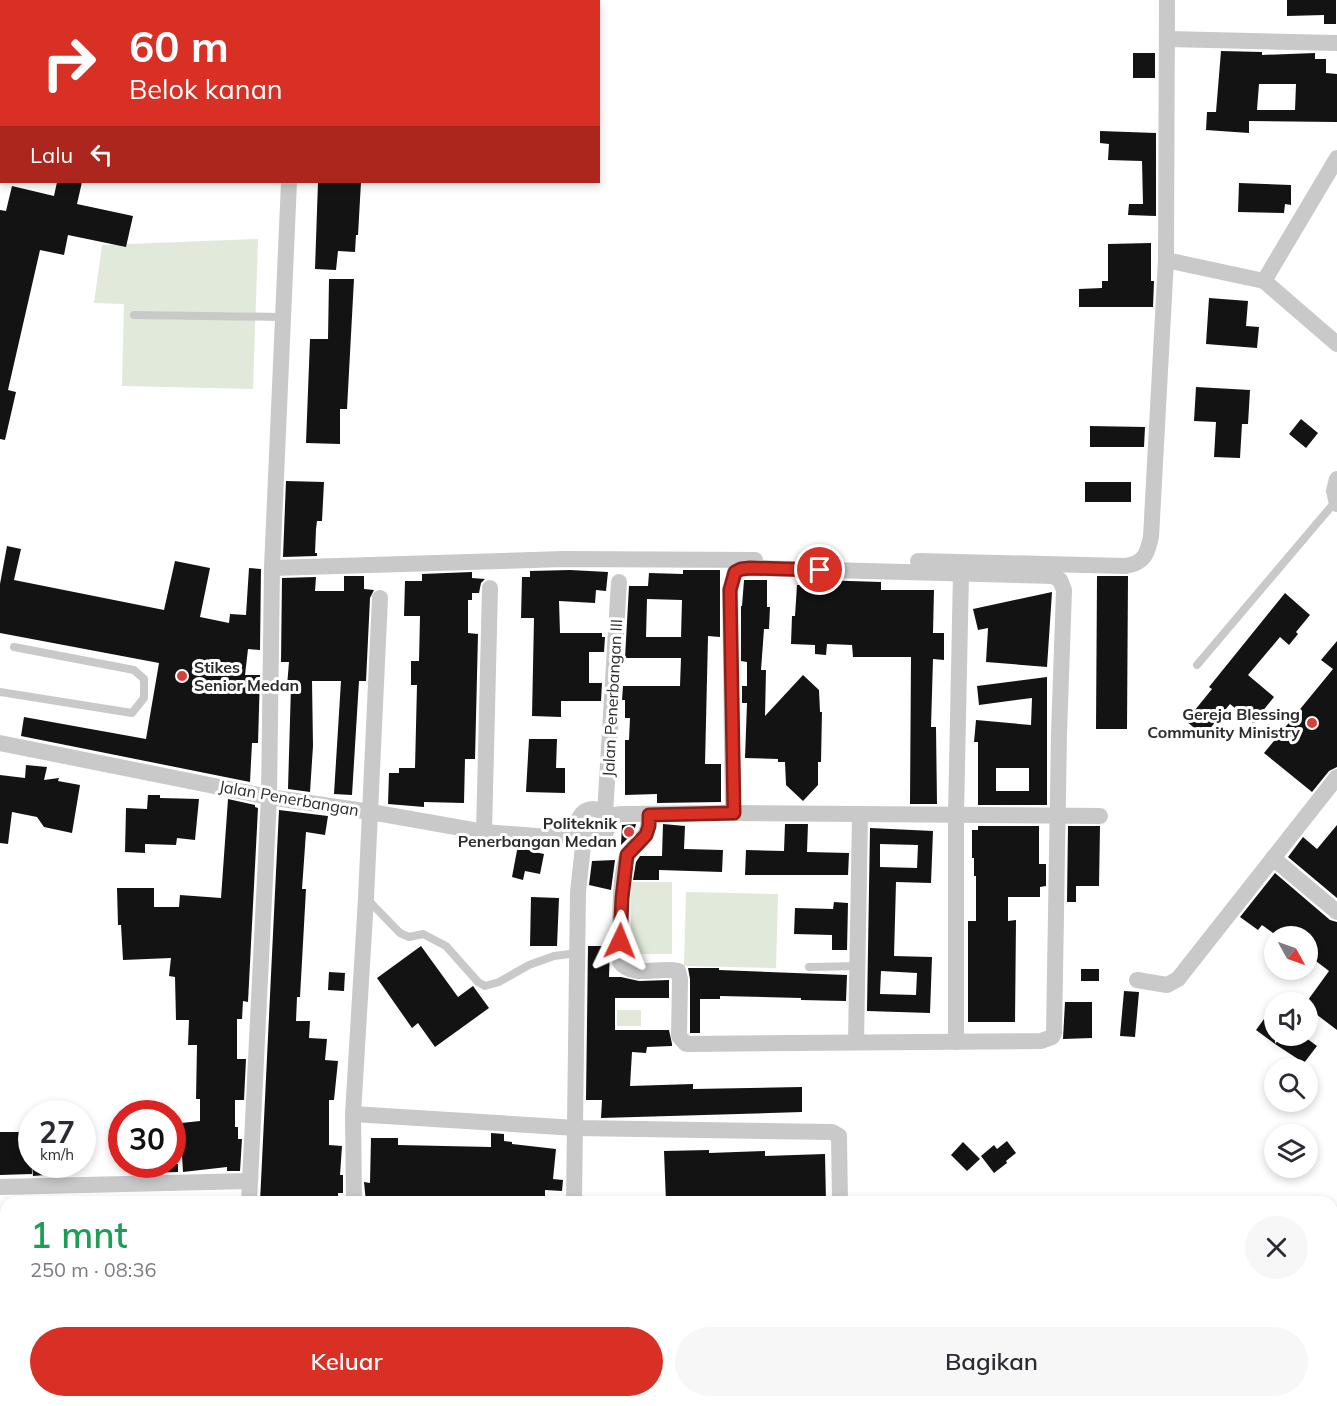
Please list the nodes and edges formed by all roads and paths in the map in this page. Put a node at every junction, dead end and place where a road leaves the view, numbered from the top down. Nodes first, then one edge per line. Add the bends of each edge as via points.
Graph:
1 (1167, 0) edge
2 (1168, 39) junction
3 (1337, 44) edge
4 (1337, 158) edge
5 (289, 183) edge
6 (1166, 260) junction
7 (1264, 281) junction
8 (134, 315) dead end
9 (282, 317) junction
10 (1337, 344) edge
11 (1337, 479) edge
12 (1336, 503) edge
13 (272, 568) junction
14 (961, 573) junction
15 (619, 582) dead end
16 (490, 588) dead end
17 (380, 598) dead end
18 (14, 647) dead end
19 (1197, 665) dead end
20 (0, 692) edge
21 (0, 743) edge
22 (1337, 777) edge
23 (268, 797) junction
24 (371, 812) junction
25 (734, 813) junction
26 (956, 814) junction
27 (606, 815) junction
28 (649, 815) junction
29 (860, 815) junction
30 (1059, 816) junction
31 (1100, 816) dead end
32 (484, 832) junction
33 (582, 835) junction
34 (1273, 858) junction
35 (366, 898) junction
36 (1337, 912) edge
37 (578, 952) junction
38 (858, 966) junction
39 (809, 967) dead end
40 (1137, 980) dead end
41 (956, 1041) junction
42 (856, 1042) junction
43 (353, 1114) junction
44 (576, 1128) junction
45 (250, 1181) junction
46 (0, 1187) edge
47 (249, 1196) edge
48 (354, 1196) edge
49 (574, 1196) edge
50 (840, 1196) edge

1 - 2 street
2 - 3 street
2 - 6 street
4 - 7 street
5 - 9 street
6 - 7 street
6 - 13 street via 1151,537 1146,554 1136,565 564,559
7 - 10 street
8 - 9 lane
9 - 13 street
11 - 12 street
12 - 19 lane
13 - 23 street
14 - 25 street via 750,568 735,572 730,590
14 - 26 street
14 - 30 street via 1053,576 1064,585
15 - 27 street, Jalan Penerbangan III
16 - 32 street
17 - 24 street
18 - 20 lane via 134,670 144,679 144,699 132,712
21 - 23 street, Jalan Penerbangan
22 - 34 street
23 - 24 street, Jalan Penerbangan
23 - 45 street
24 - 32 street, Jalan Penerbangan
24 - 35 street
25 - 28 street
25 - 29 street
26 - 29 street
26 - 30 street
26 - 41 street
27 - 28 street
27 - 33 street via 608,826 602,836 591,840
27 - 33 street via 594,808 582,813 577,824
28 - 42 street via 646,835 627,855 625,863 620,962 634,970 678,971 681,1041
29 - 38 street
30 - 31 street
30 - 41 street via 1052,1037 1041,1041
32 - 33 street, Jalan Penerbangan via 549,837
33 - 37 street
34 - 36 street
34 - 40 street via 1178,979 1167,985
35 - 37 lane via 400,933 409,937 423,934 440,941 485,986 554,956
35 - 43 street
37 - 44 street
38 - 39 lane
38 - 42 street
41 - 42 street
43 - 44 street
43 - 48 street
44 - 49 street
44 - 50 street via 832,1132 839,1136
45 - 46 street
45 - 47 street

